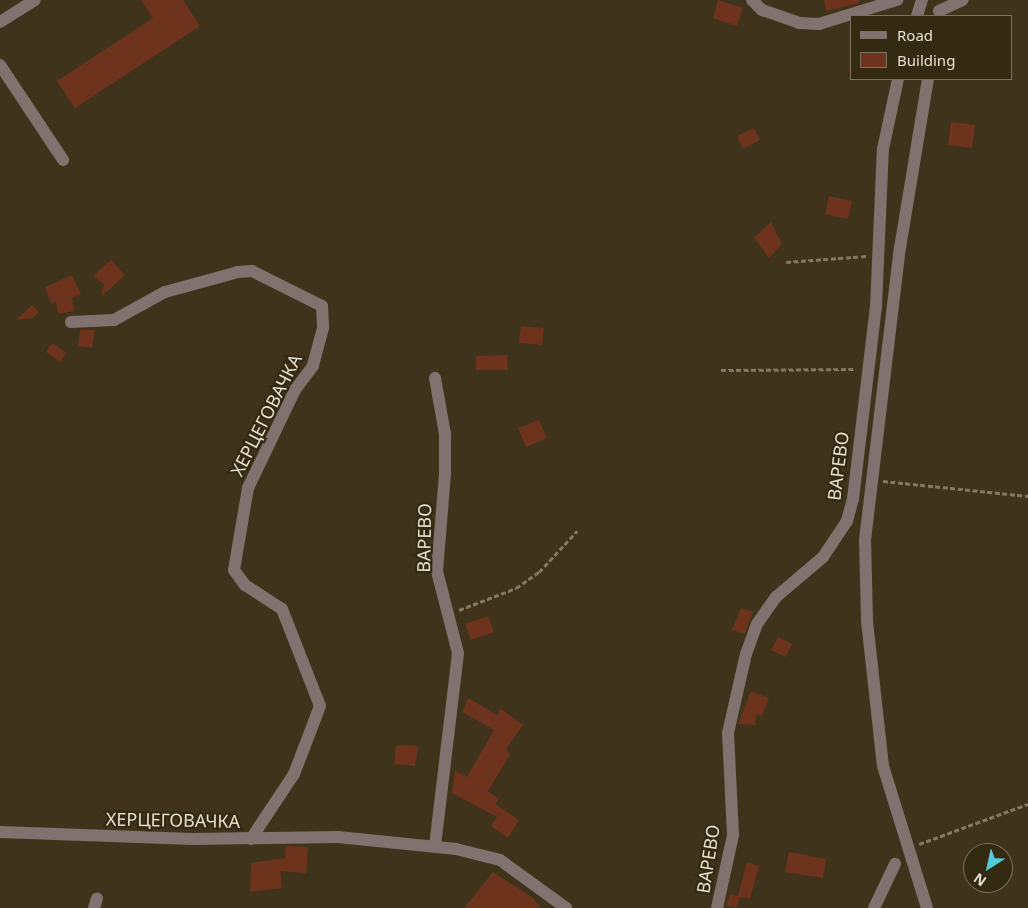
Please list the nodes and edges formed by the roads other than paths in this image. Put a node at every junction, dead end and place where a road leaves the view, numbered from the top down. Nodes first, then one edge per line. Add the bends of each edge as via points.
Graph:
1 (35, 0) edge
2 (752, 0) edge
3 (897, 0) edge
4 (922, 0) edge
5 (963, 0) edge
6 (939, 9) edge
7 (917, 15) edge
8 (0, 22) edge
9 (0, 65) edge
10 (898, 80) edge
11 (928, 80) edge
12 (63, 160) dead end
13 (71, 322) dead end
14 (435, 378) dead end
15 (853, 499) junction
16 (871, 505) junction
17 (0, 832) edge
18 (251, 839) junction
19 (435, 846) junction
20 (895, 864) dead end
21 (566, 908) edge
22 (718, 908) edge
23 (874, 908) edge
24 (927, 908) edge

1 - 8 street
2 - 3 street via 762,10 799,24 819,24
4 - 7 street
5 - 6 street
9 - 12 street
10 - 15 street, ВАРЕВО via 883,149 879,255
11 - 16 street via 900,248
13 - 18 street, ХЕРЦЕГОВАЧКА via 114,320 165,292 252,271 322,306 323,328 313,366 295,390 248,488 234,570 245,585 282,609 320,706 294,774
14 - 19 street, ВАРЕВО via 445,474 437,571 458,653
15 - 16 street
15 - 22 street, ВАРЕВО via 847,521 823,557 776,597 757,624 746,654 728,733 734,835
16 - 24 street via 865,540 867,620 883,766
17 - 18 street, ХЕРЦЕГОВАЧКА
18 - 19 street via 338,837
19 - 21 street via 500,860
20 - 23 street

